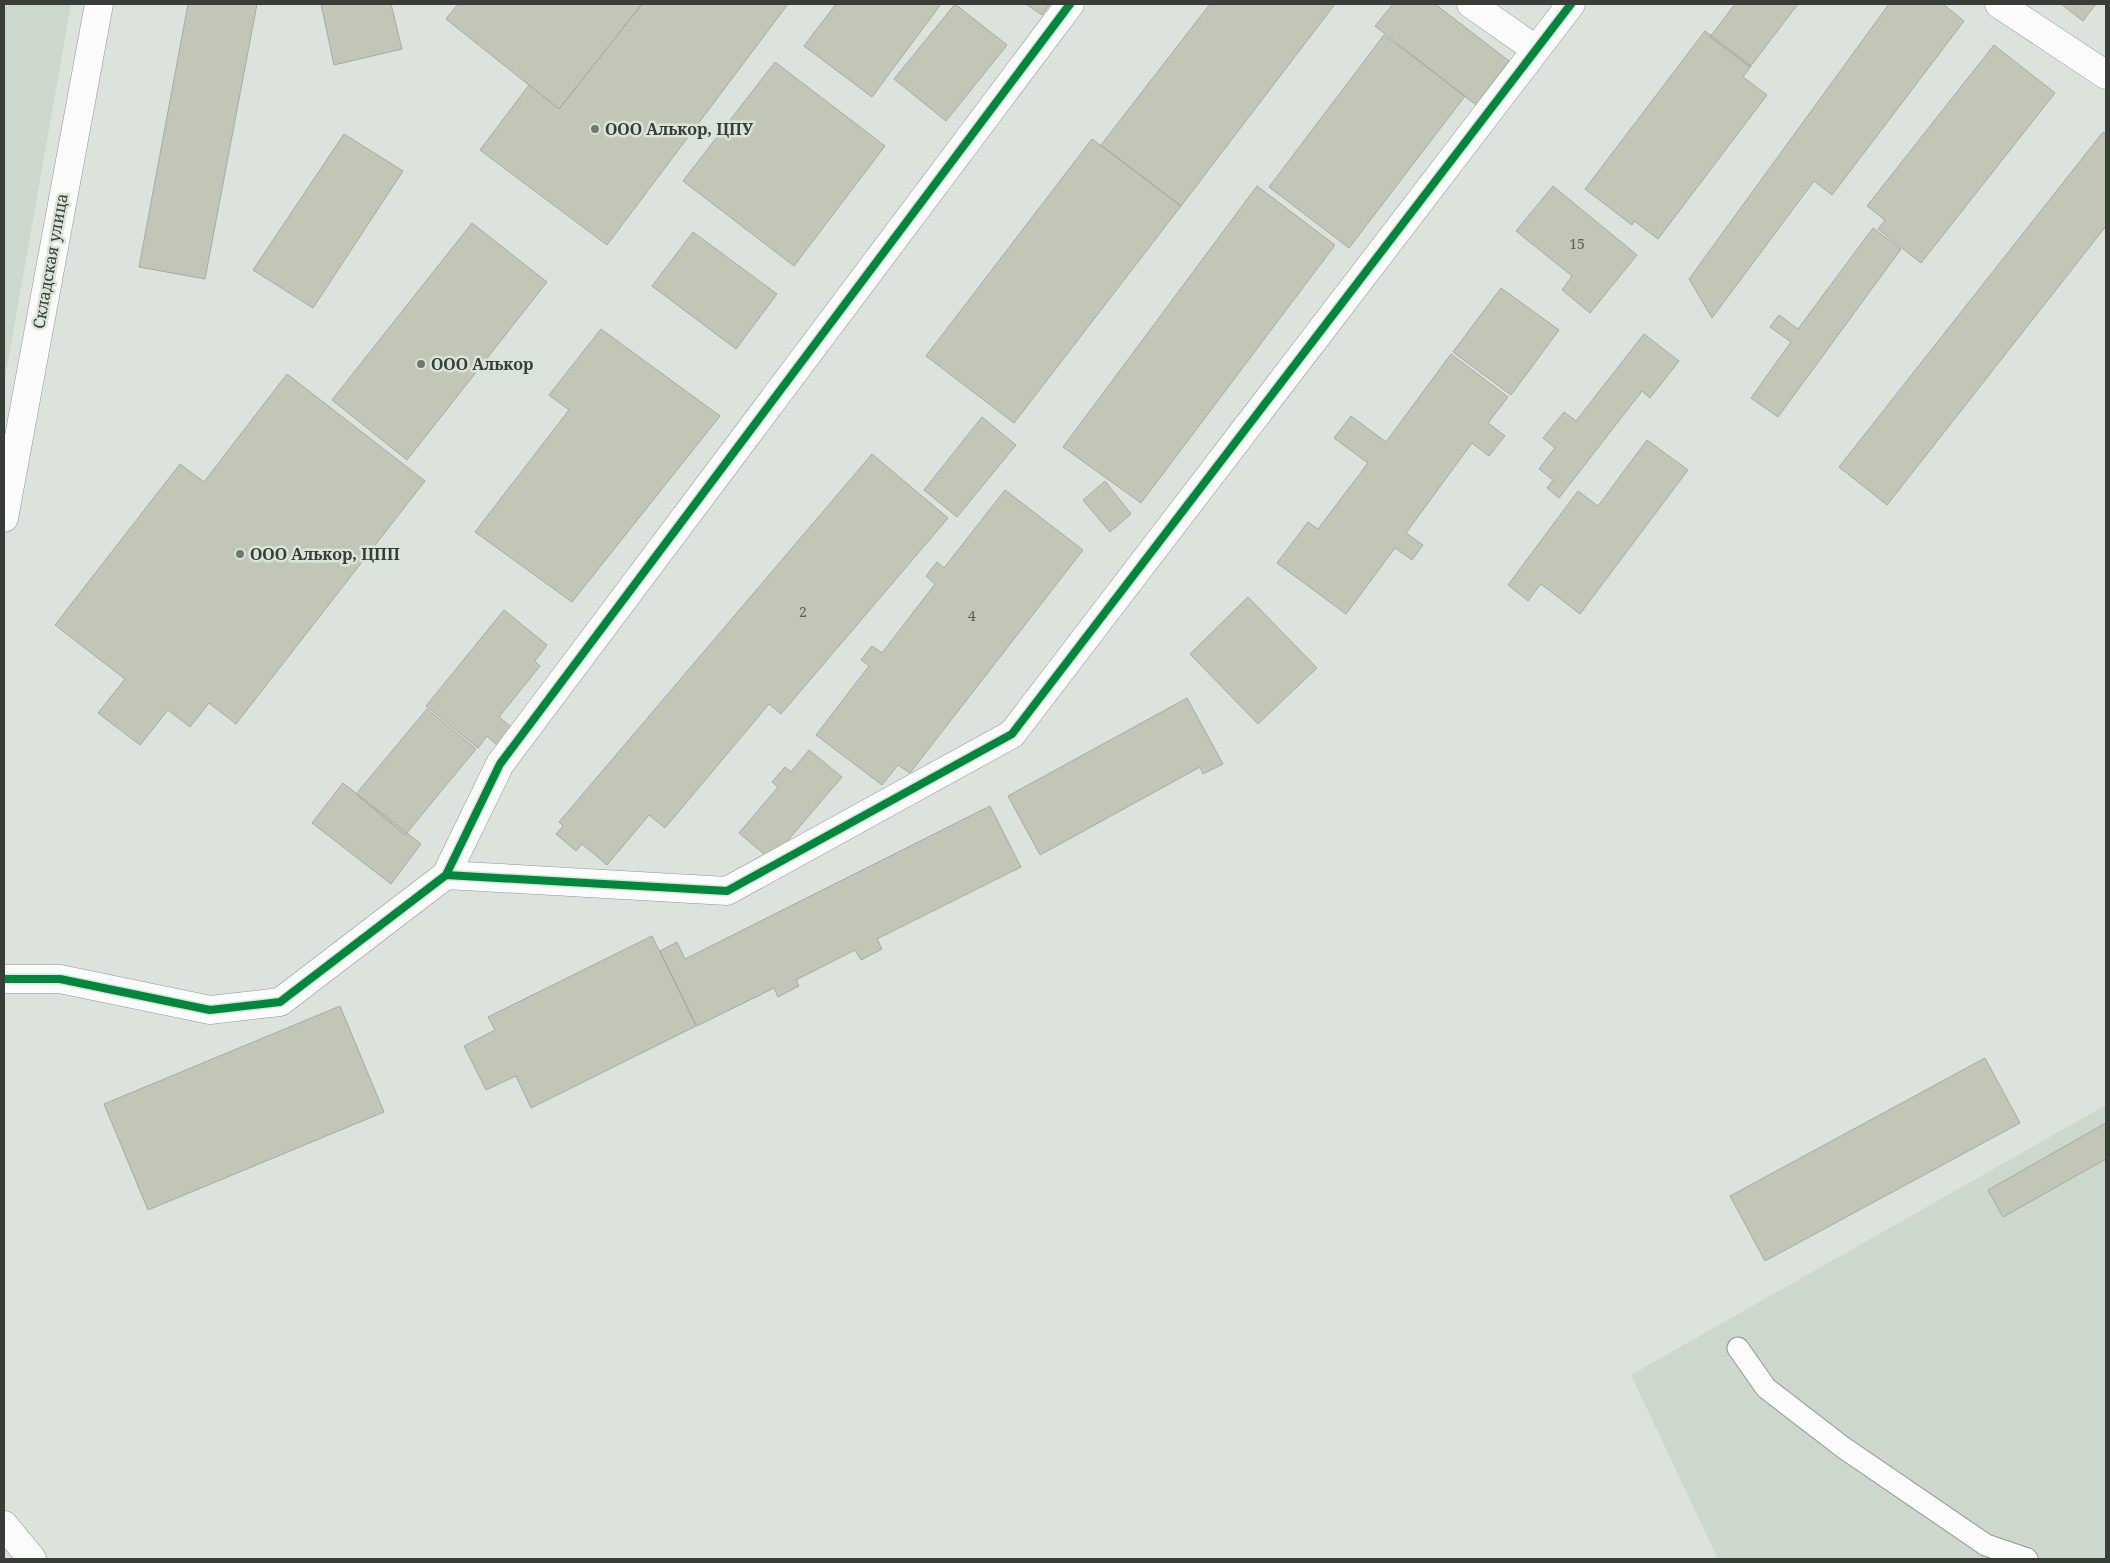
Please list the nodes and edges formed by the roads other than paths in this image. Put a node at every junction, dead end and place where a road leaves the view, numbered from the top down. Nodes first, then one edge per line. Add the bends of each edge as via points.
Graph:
1 (99, 4) edge
2 (1070, 4) edge
3 (1471, 4) edge
4 (1571, 4) edge
5 (1999, 4) edge
6 (1535, 49) junction
7 (2106, 75) edge
8 (4, 518) edge
9 (446, 874) junction
10 (4, 979) edge
11 (1738, 1348) dead end
12 (4, 1525) edge
13 (32, 1559) edge
14 (2027, 1559) edge

1 - 8 street, Складская улица
2 - 9 street via 500,764
3 - 6 street
4 - 6 street
5 - 7 street
6 - 9 street via 1012,734 727,891
9 - 10 street via 280,1002 210,1010 60,979
11 - 14 lane via 1766,1388 1844,1448 1986,1544
12 - 13 street

